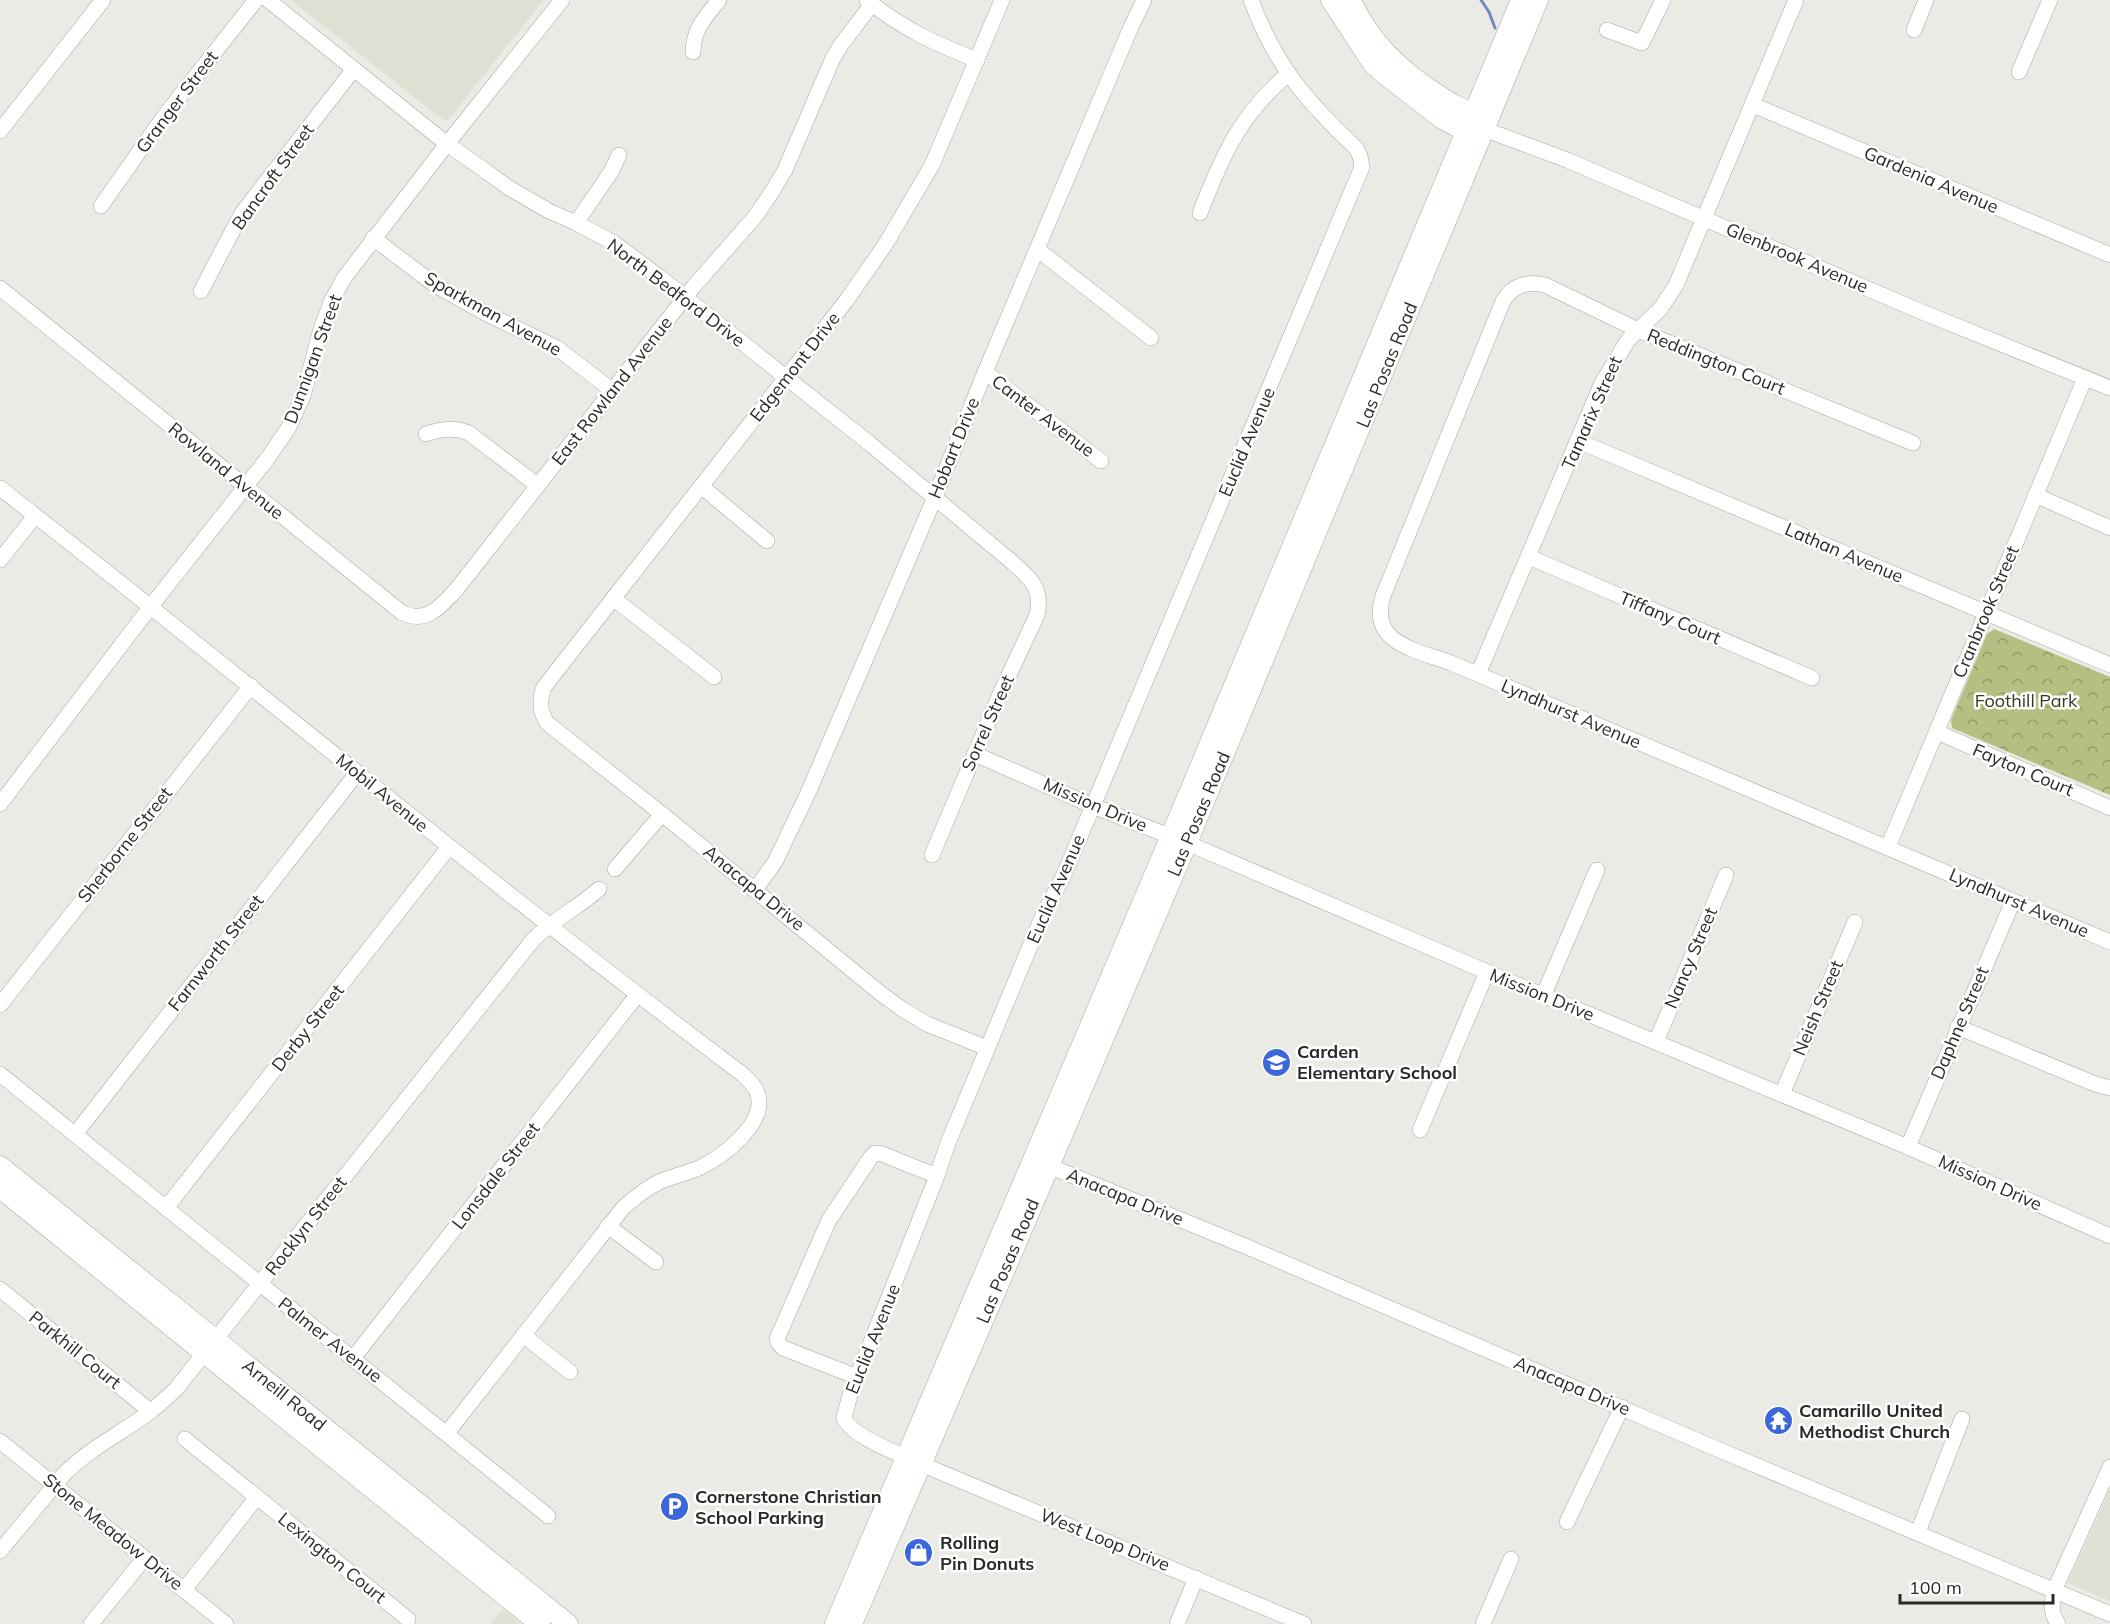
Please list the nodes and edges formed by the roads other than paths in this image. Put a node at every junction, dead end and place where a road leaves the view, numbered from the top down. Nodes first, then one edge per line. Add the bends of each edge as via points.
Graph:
1 (103, 0) edge
2 (256, 0) edge
3 (268, 0) edge
4 (562, 0) edge
5 (719, 0) edge
6 (1002, 0) edge
7 (1144, 0) edge
8 (1251, 0) edge
9 (1331, 0) edge
10 (1351, 0) edge
11 (1521, 0) edge
12 (1538, 0) edge
13 (1663, 0) edge
14 (1796, 0) edge
15 (1926, 0) edge
16 (2050, 0) edge
17 (869, 2) edge
18 (1607, 30) dead end
19 (1914, 30) dead end
20 (693, 52) dead end
21 (976, 60) junction
22 (354, 69) junction
23 (2019, 72) dead end
24 (1288, 74) junction
25 (1752, 105) junction
26 (1474, 125) junction
27 (0, 130) edge
28 (447, 144) junction
29 (619, 155) dead end
30 (101, 206) dead end
31 (1200, 213) dead end
32 (1705, 218) junction
33 (576, 223) junction
34 (373, 238) junction
35 (1037, 249) junction
36 (2110, 255) edge
37 (1521, 285) joint
38 (0, 288) edge
39 (201, 291) dead end
40 (686, 297) junction
41 (1638, 330) junction
42 (1151, 338) dead end
43 (985, 372) junction
44 (786, 377) junction
45 (2085, 378) junction
46 (2110, 388) edge
47 (613, 391) junction
48 (426, 434) dead end
49 (1578, 441) junction
50 (1913, 443) dead end
51 (1101, 461) dead end
52 (537, 485) junction
53 (245, 486) junction
54 (701, 486) junction
55 (0, 488) edge
56 (2035, 495) junction
57 (934, 497) junction
58 (35, 516) junction
59 (2110, 528) edge
60 (767, 541) dead end
61 (1529, 557) junction
62 (0, 560) edge
63 (456, 590) joint
64 (1036, 590) joint
65 (613, 598) junction
66 (151, 606) junction
67 (1985, 612) junction
68 (2110, 664) edge
69 (1478, 674) junction
70 (714, 677) dead end
71 (1812, 678) dead end
72 (250, 686) junction
73 (540, 704) joint
74 (1937, 732) junction
75 (975, 754) junction
76 (357, 773) junction
77 (0, 804) edge
78 (1093, 806) junction
79 (2110, 807) edge
80 (662, 814) junction
81 (1179, 840) junction
82 (449, 847) junction
83 (1888, 847) junction
84 (932, 855) dead end
85 (615, 869) dead end
86 (1597, 870) dead end
87 (1726, 875) dead end
88 (599, 889) dead end
89 (755, 890) junction
90 (2013, 901) junction
91 (1855, 922) dead end
92 (549, 925) junction
93 (2110, 942) edge
94 (1487, 972) junction
95 (638, 994) junction
96 (1544, 994) junction
97 (0, 1005) edge
98 (1958, 1027) junction
99 (1656, 1042) junction
100 (987, 1048) junction
101 (0, 1074) edge
102 (2110, 1088) edge
103 (1782, 1094) junction
104 (1420, 1130) dead end
105 (76, 1133) junction
106 (1908, 1147) junction
107 (1041, 1162) junction
108 (0, 1166) edge
109 (937, 1176) junction
110 (0, 1188) edge
111 (166, 1208) junction
112 (608, 1226) junction
113 (2110, 1236) edge
114 (656, 1262) dead end
115 (260, 1284) junction
116 (0, 1289) edge
117 (523, 1335) junction
118 (211, 1346) junction
119 (354, 1357) junction
120 (570, 1372) dead end
121 (857, 1377) junction
122 (1622, 1407) junction
123 (150, 1412) junction
124 (1962, 1419) dead end
125 (447, 1433) junction
126 (185, 1439) dead end
127 (0, 1441) edge
128 (914, 1461) junction
129 (2110, 1467) edge
130 (55, 1485) junction
131 (257, 1497) junction
132 (548, 1516) dead end
133 (1567, 1522) dead end
134 (1918, 1532) junction
135 (0, 1551) edge
136 (144, 1559) junction
137 (1511, 1559) dead end
138 (1196, 1578) junction
139 (184, 1590) junction
140 (2054, 1591) junction
141 (2110, 1614) edge
142 (408, 1619) dead end
143 (91, 1624) edge
144 (226, 1624) edge
145 (540, 1624) edge
146 (567, 1624) edge
147 (836, 1624) edge
148 (852, 1624) edge
149 (1177, 1624) edge
150 (1304, 1624) edge
151 (1483, 1624) edge
152 (2058, 1624) edge

1 - 27 street
2 - 30 street, Granger Street via 165,115
3 - 22 street, North Bedford Drive
4 - 28 street, Dunnigan Street
5 - 20 street via 698,27
6 - 21 street, Edgemont Drive
7 - 35 street, Hobart Drive
8 - 24 street via 1262,29
9 - 26 main road via 1373,64 1441,118
10 - 26 main road via 1359,20 1390,57
11 - 26 main road, Las Posas Road
12 - 26 main road, Las Posas Road
13 - 18 street via 1642,43
14 - 25 street, Tamarix Street
15 - 19 street
16 - 23 street
17 - 21 street via 918,36
17 - 40 street, East Rowland Avenue via 833,58 785,170 770,195
21 - 44 street, Edgemont Drive via 932,165 911,204 846,301
22 - 28 street, North Bedford Drive
22 - 39 street, Bancroft Street via 242,213
24 - 31 street via 1240,126
24 - 78 street, Euclid Avenue via 1312,106 1356,148 1362,167
25 - 32 street, Tamarix Street
25 - 36 street, Gardenia Avenue
26 - 32 street, Glenbrook Avenue
26 - 81 main road, Las Posas Road
28 - 33 street, North Bedford Drive via 509,188
28 - 34 street, Dunnigan Street
29 - 33 street
32 - 41 street, Tamarix Street via 1667,301
32 - 45 street, Glenbrook Avenue
33 - 40 street, North Bedford Drive via 620,248
34 - 47 street, Sparkman Avenue via 435,285 557,348
34 - 53 street, Dunnigan Street via 332,300 303,396 289,427
35 - 42 street
35 - 43 street, Hobart Drive
37 - 41 street, Reddington Court via 1545,285
37 - 69 street, Lyndhurst Avenue via 1503,301 1379,612 1383,628 1391,638
38 - 53 street, Rowland Avenue
40 - 44 street, North Bedford Drive
40 - 47 street, East Rowland Avenue
41 - 49 street, Tamarix Street via 1610,367
41 - 50 street, Reddington Court
43 - 51 street, Canter Avenue
43 - 57 street, Hobart Drive
44 - 54 street, Edgemont Drive
44 - 57 street, North Bedford Drive
45 - 46 street, Glenbrook Avenue
45 - 56 street, Cranbrook Street
47 - 52 street, East Rowland Avenue
48 - 52 street via 448,429 469,433
49 - 61 street, Tamarix Street
49 - 67 street, Lathan Avenue
52 - 63 street, East Rowland Avenue
53 - 63 street, Rowland Avenue via 406,615 416,617 435,612
53 - 66 street, Dunnigan Street
54 - 60 street
54 - 65 street, Edgemont Drive
55 - 58 street, Mobil Avenue
56 - 59 street
56 - 67 street, Cranbrook Street
57 - 64 street, North Bedford Drive via 1012,562
57 - 89 street, Hobart Drive via 787,840
58 - 62 street
58 - 66 street, Mobil Avenue
61 - 69 street, Tamarix Street
61 - 71 street, Tiffany Court
64 - 75 street, Sorrel Street via 1037,615
65 - 70 street
65 - 73 street, Edgemont Drive via 544,687
66 - 72 street, Mobil Avenue
66 - 77 street, Dunnigan Street
67 - 68 street, Lathan Avenue
67 - 74 street, Cranbrook Street
69 - 83 street, Lyndhurst Avenue
72 - 76 street, Mobil Avenue
72 - 97 street, Sherborne Street
73 - 80 street, Anacapa Drive via 547,723
74 - 79 street, Fayton Court
74 - 83 street, Cranbrook Street
75 - 78 street, Mission Drive
75 - 84 street, Sorrel Street
76 - 82 street, Mobil Avenue
76 - 105 street, Farnworth Street
78 - 81 street, Mission Drive
78 - 100 street, Euclid Avenue
80 - 85 street
80 - 89 street, Anacapa Drive
81 - 94 street, Mission Drive
81 - 107 main road, Las Posas Road
82 - 92 street, Mobil Avenue
82 - 111 street, Derby Street
83 - 90 street, Lyndhurst Avenue
86 - 96 street
87 - 99 street, Nancy Street
88 - 92 street, Rocklyn Street
89 - 100 street, Anacapa Drive via 902,1009 927,1024
90 - 93 street, Lyndhurst Avenue
90 - 98 street, Daphne Street
91 - 103 street, Neish Street
92 - 95 street, Mobil Avenue
92 - 115 street, Rocklyn Street via 532,941
94 - 96 street, Mission Drive
94 - 104 street
95 - 112 street, Mobil Avenue via 741,1074 754,1087 758,1112 750,1127 728,1149 703,1166 644,1191
95 - 119 street, Lonsdale Street
96 - 99 street, Mission Drive
98 - 102 street
98 - 106 street, Daphne Street
99 - 103 street, Mission Drive
100 - 109 street, Euclid Avenue
101 - 105 street, Palmer Avenue
103 - 106 street, Mission Drive
105 - 111 street, Palmer Avenue
106 - 113 street, Mission Drive
107 - 122 street, Anacapa Drive
107 - 128 main road, Las Posas Road
108 - 118 main road, Arneill Road
109 - 121 street, Euclid Avenue
109 - 121 street via 882,1154 871,1157 829,1220 777,1339 783,1348
110 - 118 main road, Arneill Road
111 - 115 street, Palmer Avenue
112 - 114 street
112 - 117 street
115 - 118 street, Rocklyn Street
115 - 119 street, Palmer Avenue
116 - 123 street, Parkhill Court
117 - 120 street
117 - 125 street
118 - 123 street, Rocklyn Street via 176,1389
118 - 145 main road, Arneill Road
118 - 146 main road, Arneill Road
119 - 125 street, Palmer Avenue
121 - 128 street, Euclid Avenue via 845,1421 866,1437
122 - 133 street
122 - 134 street, Anacapa Drive
123 - 130 street, Rocklyn Street via 89,1452
124 - 134 street
125 - 132 street, Palmer Avenue
126 - 131 street, Lexington Court
127 - 130 street, Stone Meadow Drive
128 - 138 street, West Loop Drive
128 - 147 main road, Las Posas Road
128 - 148 main road, Las Posas Road
129 - 140 street
130 - 135 street, Rocklyn Street
130 - 136 street, Stone Meadow Drive
131 - 139 street
131 - 142 street, Lexington Court
134 - 140 street, Anacapa Drive
136 - 139 street, Stone Meadow Drive
136 - 143 street
137 - 151 street
138 - 149 street
138 - 150 street, West Loop Drive
139 - 144 street, Stone Meadow Drive
140 - 141 street, Anacapa Drive
140 - 152 street via 2051,1608

